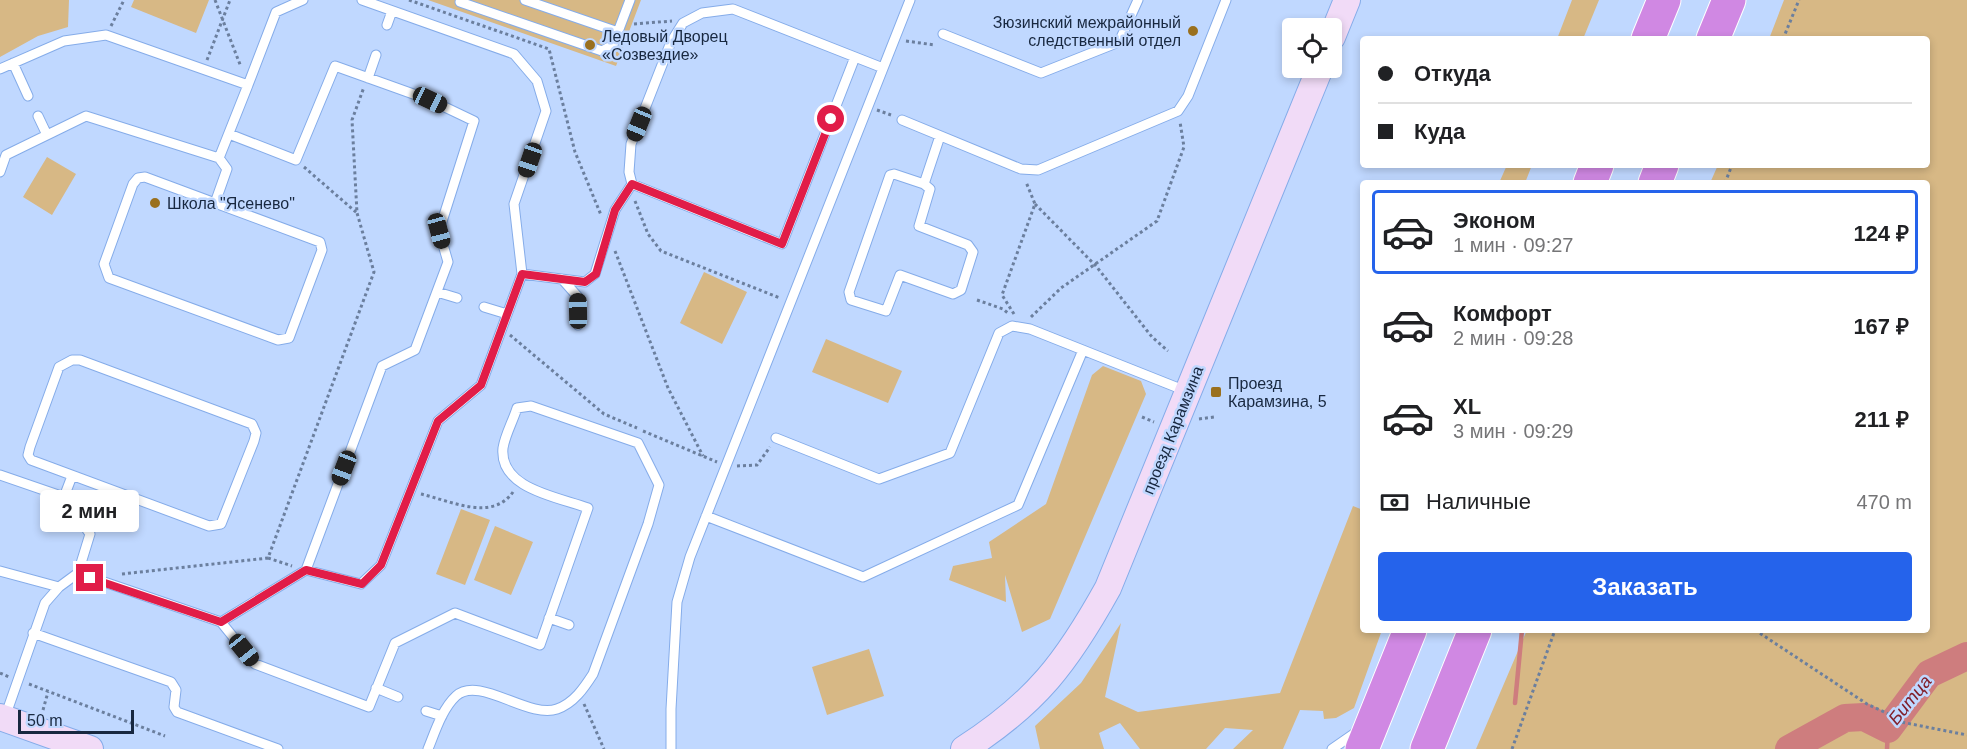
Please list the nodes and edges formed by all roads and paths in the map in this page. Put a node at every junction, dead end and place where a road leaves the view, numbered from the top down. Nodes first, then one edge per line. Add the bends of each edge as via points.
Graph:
1 (124, 0) edge
2 (215, 0) edge
3 (230, 0) edge
4 (303, 0) edge
5 (362, 0) edge
6 (409, 0) edge
7 (525, 0) edge
8 (630, 0) edge
9 (910, 0) edge
10 (1138, 0) edge
11 (1226, 0) edge
12 (1347, 0) edge
13 (1664, 0) edge
14 (1729, 0) edge
15 (1799, 0) edge
16 (459, 1) edge
17 (392, 11) junction
18 (223, 17) junction
19 (1340, 18) edge
20 (689, 19) junction
21 (387, 25) dead end
22 (619, 29) junction
23 (943, 34) joint
24 (106, 35) junction
25 (1649, 36) edge
26 (1714, 36) edge
27 (1784, 36) edge
28 (893, 40) junction
29 (376, 55) dead end
30 (855, 57) junction
31 (13, 63) junction
32 (883, 68) junction
33 (0, 69) edge
34 (203, 69) junction
35 (368, 78) junction
36 (1316, 78) edge
37 (248, 85) junction
38 (28, 96) dead end
39 (867, 106) junction
40 (1178, 111) junction
41 (38, 116) dead end
42 (902, 120) joint
43 (229, 134) junction
44 (47, 135) junction
45 (940, 136) junction
46 (219, 158) junction
47 (296, 160) junction
48 (1021, 169) junction
49 (0, 172) edge
50 (632, 184) junction
51 (924, 184) junction
52 (215, 203) junction
53 (1035, 204) junction
54 (357, 213) junction
55 (608, 232) junction
56 (1096, 266) junction
57 (522, 274) junction
58 (562, 279) junction
59 (436, 292) junction
60 (457, 298) dead end
61 (977, 300) dead end
62 (790, 302) junction
63 (484, 307) dead end
64 (507, 314) junction
65 (578, 325) dead end
66 (1021, 326) junction
67 (502, 328) junction
68 (1083, 350) junction
69 (1168, 351) dead end
70 (1188, 392) junction
71 (776, 438) joint
72 (703, 456) junction
73 (726, 466) junction
74 (0, 475) edge
75 (72, 476) junction
76 (519, 483) junction
77 (411, 491) junction
78 (64, 498) junction
79 (706, 516) junction
80 (268, 558) junction
81 (306, 570) junction
82 (0, 571) edge
83 (78, 573) junction
84 (90, 578) junction
85 (59, 587) junction
86 (549, 618) junction
87 (221, 622) junction
88 (569, 625) dead end
89 (33, 633) junction
90 (1409, 633) edge
91 (1474, 633) edge
92 (1554, 633) edge
93 (1760, 633) edge
94 (376, 688) junction
95 (48, 692) dead end
96 (579, 694) junction
97 (398, 697) dead end
98 (426, 711) dead end
99 (442, 716) junction
100 (2, 718) edge
101 (1967, 735) edge
102 (165, 736) dead end
103 (1368, 736) edge
104 (90, 749) edge
105 (278, 749) edge
106 (428, 749) edge
107 (604, 749) edge
108 (671, 749) edge
109 (964, 749) edge
110 (1332, 749) edge
111 (1427, 749) edge
112 (1512, 749) edge

1 - 24 path
2 - 18 path
3 - 18 path
4 - 37 lane via 276,12
5 - 17 lane
6 - 55 path via 549,49 574,152
7 - 22 lane
8 - 22 lane
9 - 28 lane
10 - 23 lane via 1119,42 1041,73
11 - 40 lane via 1188,96
12 - 19 street
13 - 25 highway
14 - 26 highway
15 - 27 path
16 - 22 lane via 602,51 613,45
17 - 21 lane
17 - 57 lane via 514,54 537,81 546,111 514,204
18 - 34 path
18 - 37 path
20 - 22 path
20 - 30 lane via 717,9 733,9
20 - 50 lane via 676,30 631,144
23 - 28 path via 937,45
24 - 31 lane via 64,41
24 - 34 lane
28 - 32 lane
29 - 35 lane
30 - 32 lane
30 - 50 lane via 782,244
31 - 33 lane
31 - 38 lane
32 - 39 lane
34 - 37 lane
35 - 47 lane via 335,66
35 - 54 path via 352,120
35 - 59 lane via 474,121 439,231 448,262
36 - 70 street, проезд Карамзина
37 - 43 lane
39 - 42 path
39 - 62 lane
40 - 48 lane via 1038,171
40 - 56 path via 1185,147 1157,221
41 - 44 lane
42 - 45 lane
43 - 46 lane
43 - 47 lane
44 - 46 lane via 86,116
44 - 49 lane via 6,155
45 - 48 lane
45 - 51 lane
46 - 52 lane via 227,169
47 - 54 path
48 - 53 path
50 - 55 lane via 615,210
50 - 62 path via 641,219 661,251
51 - 51 lane via 890,175 849,292 851,300 886,311 900,276 952,294 961,290 973,252 968,245 920,228 930,189
52 - 52 lane via 316,239 322,246 289,338 278,340 114,282 106,274 104,264 138,178
53 - 56 path
53 - 66 path via 1002,295
54 - 80 path via 374,272
55 - 58 lane via 596,274 585,282
55 - 72 path via 668,388
56 - 66 path via 1061,288
56 - 69 path via 1152,337
57 - 58 lane
57 - 64 lane
58 - 65 lane via 578,297
59 - 60 lane
59 - 81 lane via 415,350 382,366
61 - 66 path via 1003,309
62 - 73 lane
63 - 64 lane
64 - 67 lane
66 - 68 lane
66 - 71 lane via 1006,327 999,333 950,453 879,479
67 - 72 path via 604,414
67 - 77 lane via 481,385 438,421
68 - 70 lane
68 - 79 lane via 1018,505 863,577
70 - 109 street, проезд Карамзина via 1108,588 1082,635 1058,670 1032,697
71 - 73 path via 757,465
72 - 73 path
73 - 79 lane
74 - 78 lane
75 - 75 lane via 31,460 28,455 60,367 72,360 243,420 252,424 256,433 225,519 217,527
75 - 78 lane
76 - 77 path via 506,503 488,510
76 - 86 lane via 588,508
76 - 96 lane via 504,465 503,447 517,408 531,406 638,443 659,485 648,524 602,637 593,674
77 - 81 lane via 381,565 362,584
78 - 83 lane via 90,534
79 - 108 lane via 678,602
80 - 81 path
80 - 84 path
81 - 87 lane
82 - 85 lane
83 - 84 lane
83 - 85 lane
84 - 87 lane
85 - 89 lane via 45,603
86 - 88 lane
86 - 94 lane via 540,645 455,613 395,643
87 - 94 lane via 255,664 369,706
89 - 100 lane
89 - 105 lane via 171,682 176,690 173,700 177,712
90 - 103 highway
91 - 111 highway
92 - 112 path
93 - 101 path via 1901,722
94 - 97 lane
95 - 102 path
96 - 99 lane via 557,709 541,710 473,689 456,695
96 - 107 path
98 - 99 lane
99 - 106 lane
100 - 104 street
103 - 110 lane

